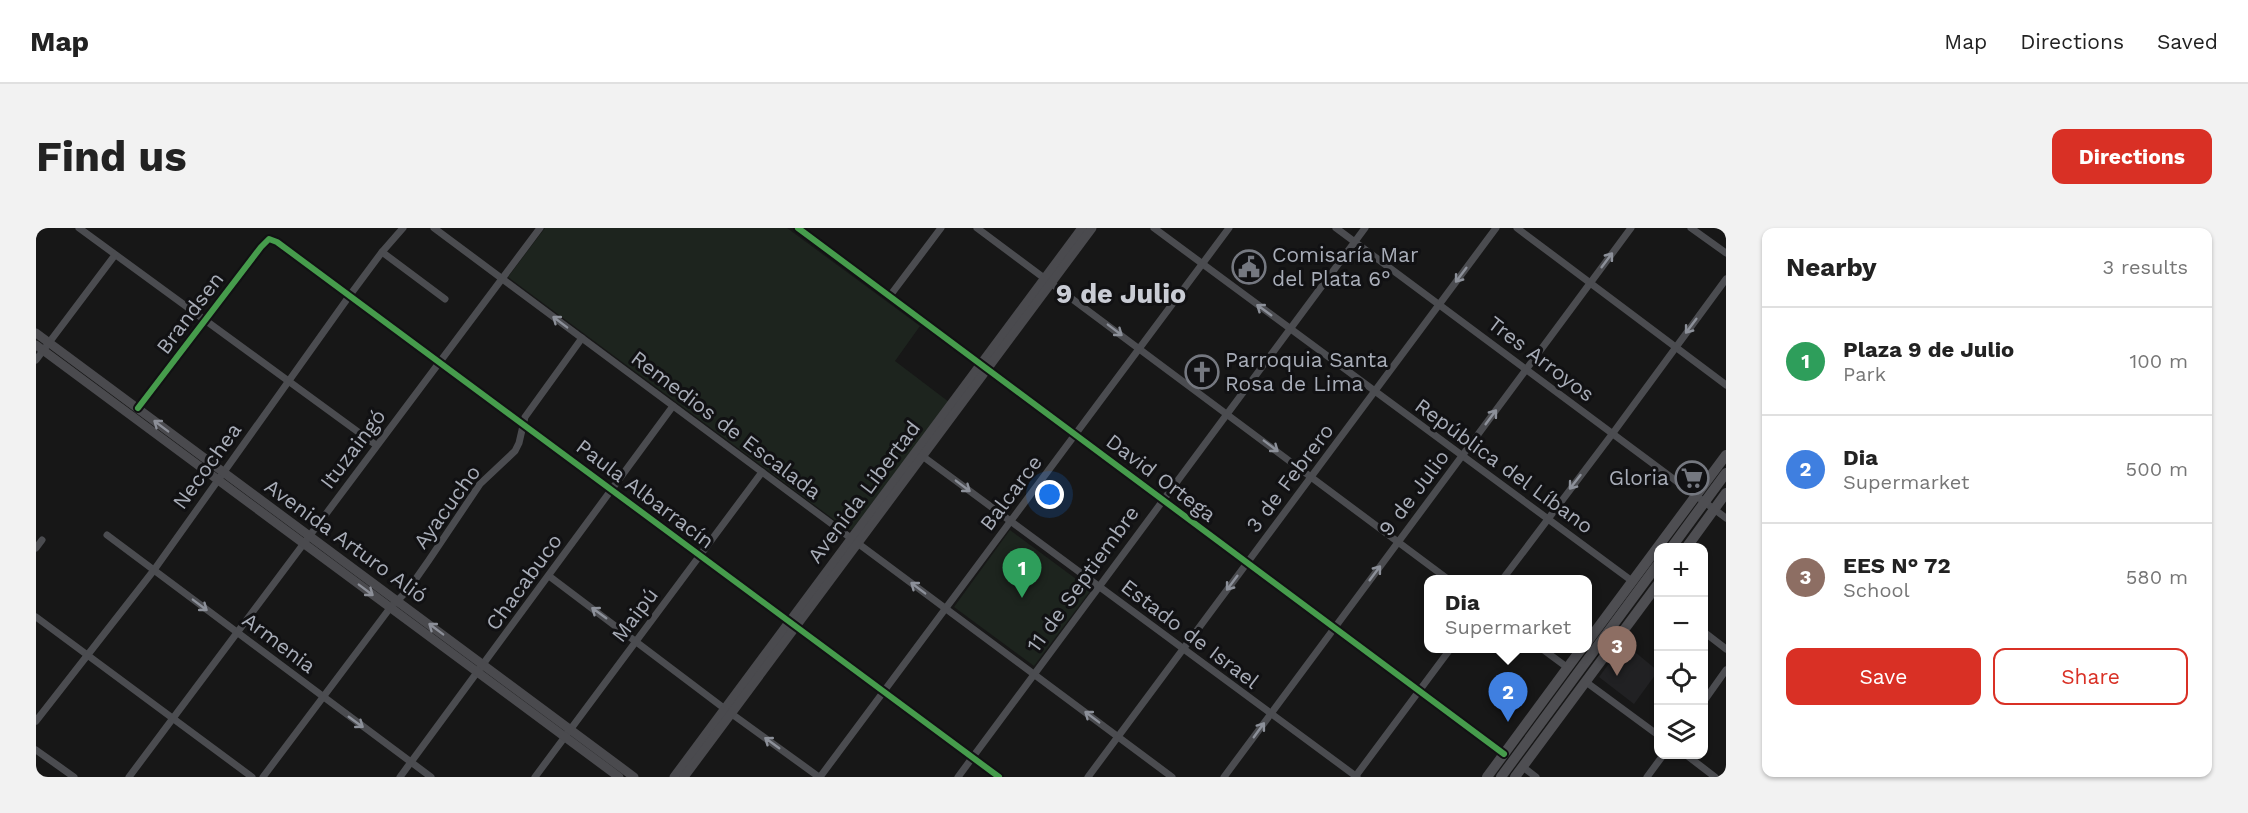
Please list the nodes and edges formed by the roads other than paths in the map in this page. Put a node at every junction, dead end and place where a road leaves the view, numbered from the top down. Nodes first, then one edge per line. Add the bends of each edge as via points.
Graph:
1 (79, 228) edge
2 (403, 228) edge
3 (434, 228) edge
4 (540, 228) edge
5 (798, 228) edge
6 (941, 228) edge
7 (977, 228) edge
8 (1082, 228) edge
9 (1092, 228) edge
10 (1154, 228) edge
11 (1229, 228) edge
12 (1336, 228) edge
13 (1365, 228) edge
14 (1496, 228) edge
15 (1517, 228) edge
16 (1631, 228) edge
17 (1691, 228) edge
18 (807, 231) edge
19 (270, 239) joint
20 (1355, 242) junction
21 (381, 252) junction
22 (1726, 254) edge
23 (115, 255) junction
24 (1202, 264) junction
25 (501, 278) junction
26 (1726, 279) edge
27 (1048, 280) junction
28 (1590, 283) junction
29 (350, 295) junction
30 (889, 297) junction
31 (445, 299) dead end
32 (1440, 304) junction
33 (205, 322) junction
34 (1291, 329) junction
35 (36, 333) edge
36 (582, 338) junction
37 (43, 346) edge
38 (1675, 347) junction
39 (1140, 348) junction
40 (36, 360) edge
41 (439, 361) junction
42 (984, 367) junction
43 (1527, 369) junction
44 (288, 381) junction
45 (1726, 385) edge
46 (1375, 392) junction
47 (673, 406) junction
48 (138, 408) junction
49 (1228, 414) junction
50 (522, 423) junction
51 (1613, 433) junction
52 (1075, 435) junction
53 (376, 445) junction
54 (919, 454) junction
55 (1726, 455) edge
56 (1462, 456) junction
57 (762, 472) junction
58 (1726, 473) edge
59 (220, 476) junction
60 (1312, 477) junction
61 (611, 489) junction
62 (1726, 493) edge
63 (1162, 500) junction
64 (1705, 502) junction
65 (1726, 518) edge
66 (1547, 519) junction
67 (1010, 521) junction
68 (107, 535) dead end
69 (306, 539) junction
70 (42, 540) dead end
71 (854, 541) junction
72 (1399, 542) junction
73 (1675, 543) edge
74 (1688, 543) edge
75 (36, 548) edge
76 (700, 555) junction
77 (1248, 563) junction
78 (154, 570) junction
79 (1654, 571) edge
80 (1444, 575) edge
81 (1505, 575) edge
82 (549, 576) junction
83 (1632, 581) junction
84 (1098, 586) junction
85 (1654, 598) edge
86 (393, 604) junction
87 (946, 608) junction
88 (36, 617) edge
89 (793, 624) junction
90 (1335, 627) junction
91 (237, 632) junction
92 (1592, 634) edge
93 (1708, 635) edge
94 (637, 640) junction
95 (1726, 649) edge
96 (1183, 650) junction
97 (1447, 653) edge
98 (1548, 653) edge
99 (1578, 653) edge
100 (88, 655) junction
101 (481, 668) junction
102 (1568, 668) junction
103 (1726, 670) edge
104 (1034, 674) junction
105 (1586, 682) junction
106 (1420, 690) junction
107 (884, 691) junction
108 (1708, 695) edge
109 (323, 697) junction
110 (728, 711) junction
111 (1270, 714) junction
112 (172, 719) junction
113 (36, 721) edge
114 (1654, 731) edge
115 (568, 734) junction
116 (1118, 737) junction
117 (36, 750) edge
118 (1504, 754) junction
119 (972, 758) junction
120 (1660, 759) edge
121 (1692, 759) edge
122 (411, 762) junction
123 (1522, 767) junction
124 (74, 777) edge
125 (129, 777) edge
126 (252, 777) edge
127 (263, 777) edge
128 (400, 777) edge
129 (431, 777) edge
130 (535, 777) edge
131 (619, 777) edge
132 (634, 777) edge
133 (674, 777) edge
134 (684, 777) edge
135 (820, 777) edge
136 (958, 777) edge
137 (999, 777) edge
138 (1089, 777) edge
139 (1172, 777) edge
140 (1224, 777) edge
141 (1356, 777) edge
142 (1487, 777) edge
143 (1501, 777) edge
144 (1515, 777) edge
145 (1536, 777) edge
146 (1647, 777) edge
147 (1715, 777) edge

1 - 23 street
2 - 21 street, Necochea
3 - 25 street, Remedios de Escalada
4 - 25 street, Ituzaingó
5 - 18 street, David Ortega
6 - 30 street
7 - 27 street
8 - 27 main road, Avenida Libertad
9 - 27 main road, Avenida Libertad
10 - 24 street, República del Líbano
11 - 24 street, Balcarce
12 - 20 street, Tres Arroyos
13 - 20 street, 11 de Septiembre
14 -> 32 street, 3 de Febrero
15 - 28 street
28 -> 16 street, 9 de Julio
17 - 22 street
18 - 30 street, David Ortega
19 - 29 street, Paula Albarracín
19 - 33 street, Brandsen
20 - 32 street, Tres Arroyos
20 - 34 street, 11 de Septiembre
21 - 29 street, Necochea
21 - 31 street
23 - 33 street
23 - 37 street
34 -> 24 street, República del Líbano
24 - 39 street, Balcarce
36 -> 25 street, Remedios de Escalada
25 - 41 street, Ituzaingó
26 -> 38 street
27 -> 39 street
27 - 42 main road, Avenida Libertad
28 - 38 street
28 - 43 street, 9 de Julio
29 - 41 street, Paula Albarracín
29 - 44 street, Necochea
30 - 42 street, David Ortega
32 - 43 street, Tres Arroyos
32 - 46 street, 3 de Febrero
33 - 44 street
33 - 48 street, Brandsen
34 - 46 street, República del Líbano
34 - 49 street, 11 de Septiembre
35 - 37 main road, Avenida Arturo Alió
36 - 47 street, Remedios de Escalada
36 - 50 street, Ayacucho
37 - 40 street
37 - 48 main road, Avenida Arturo Alió
37 - 59 main road, Avenida Arturo Alió
38 - 45 street
38 - 51 street
39 - 49 street
39 - 52 street, Balcarce
41 - 50 street, Paula Albarracín
41 - 53 street, Ituzaingó
42 - 52 street, David Ortega
42 - 54 main road, Avenida Libertad
43 - 51 street, Tres Arroyos
56 -> 43 street, 9 de Julio
44 - 53 street
44 - 59 street, Necochea
46 - 56 street, República del Líbano
46 - 60 street, 3 de Febrero
47 - 57 street, Remedios de Escalada
47 - 61 street, Chacabuco
59 -> 48 main road, Avenida Arturo Alió
49 -> 60 street
49 - 63 street, 11 de Septiembre
50 - 61 street, Paula Albarracín
50 - 86 street, Ayacucho via 515,451 480,484 408,590
51 - 64 street, Tres Arroyos
51 -> 66 street
52 - 63 street, David Ortega
52 - 67 street, Balcarce
53 - 69 street, Ituzaingó
54 -> 67 street, Estado de Israel
54 - 71 main road, Avenida Libertad
55 - 64 highway
56 - 66 street, República del Líbano
56 - 72 street, 9 de Julio
57 - 71 street, Remedios de Escalada
57 - 76 street, Maipú
58 - 64 highway
59 - 69 main road, Avenida Arturo Alió
59 - 78 street, Necochea
60 - 72 street
60 - 77 street, 3 de Febrero
61 - 76 street, Paula Albarracín
61 - 82 street, Chacabuco
62 - 64 highway
63 - 77 street, David Ortega
63 - 84 street, 11 de Septiembre
64 - 65 street, Tres Arroyos
64 - 73 highway
64 - 74 highway
64 - 83 highway
66 - 81 street
66 - 83 street, República del Líbano
67 - 84 street, Estado de Israel
67 - 87 street, Balcarce
68 - 78 street, Armenia
69 - 86 main road, Avenida Arturo Alió
69 - 91 street, Ituzaingó
70 - 75 street
87 -> 71 street, Remedios de Escalada
71 - 89 main road, Avenida Libertad
72 - 80 street
90 -> 72 street, 9 de Julio
76 - 89 street, Paula Albarracín
76 - 94 street, Maipú
77 - 90 street, David Ortega
77 -> 96 street, 3 de Febrero
78 -> 91 street, Armenia
78 - 100 street, Necochea
79 - 143 highway
94 -> 82 street
82 - 101 street, Chacabuco
83 - 92 highway
84 - 96 street, Estado de Israel
84 - 104 street, 11 de Septiembre
85 - 105 highway
86 - 101 main road, Avenida Arturo Alió
86 - 109 street, Ayacucho
87 - 104 street, Remedios de Escalada
87 - 107 street, Balcarce
88 - 100 street
89 - 107 street, Paula Albarracín
89 - 110 main road, Avenida Libertad
90 - 106 street, David Ortega
90 - 111 street, 9 de Julio
91 - 109 street, Armenia
91 - 112 street, Ituzaingó
93 - 95 street
94 - 110 street
94 - 115 street, Maipú
96 - 111 street, Estado de Israel
96 - 116 street, 3 de Febrero
97 - 106 street
98 - 102 street
99 - 102 highway
100 - 112 street
100 - 113 street, Necochea
101 - 115 main road, Avenida Arturo Alió
101 - 122 street, Chacabuco
102 - 118 highway
103 - 108 street
116 -> 104 street, Remedios de Escalada
104 - 119 street, 11 de Septiembre
105 - 114 street
105 - 123 highway
106 - 118 street, David Ortega
106 - 141 street
107 - 119 street, Paula Albarracín
107 - 135 street, Balcarce
109 -> 122 street, Armenia
109 - 127 street, Ayacucho
110 - 133 main road, Avenida Libertad
110 - 134 main road, Avenida Libertad
135 -> 110 street
140 -> 111 street, 9 de Julio
111 - 141 street, Estado de Israel
112 - 125 street, Ituzaingó
112 - 126 street
115 - 130 street, Maipú
115 - 131 main road, Avenida Arturo Alió
115 - 132 main road, Avenida Arturo Alió
116 - 138 street, 3 de Febrero
116 - 139 street, Remedios de Escalada
117 - 124 street
118 - 142 highway
119 - 136 street, 11 de Septiembre
119 - 137 street, Paula Albarracín
120 - 146 street
121 - 147 street
122 - 128 street, Chacabuco
122 - 129 street, Armenia
123 - 144 highway
123 - 145 street

